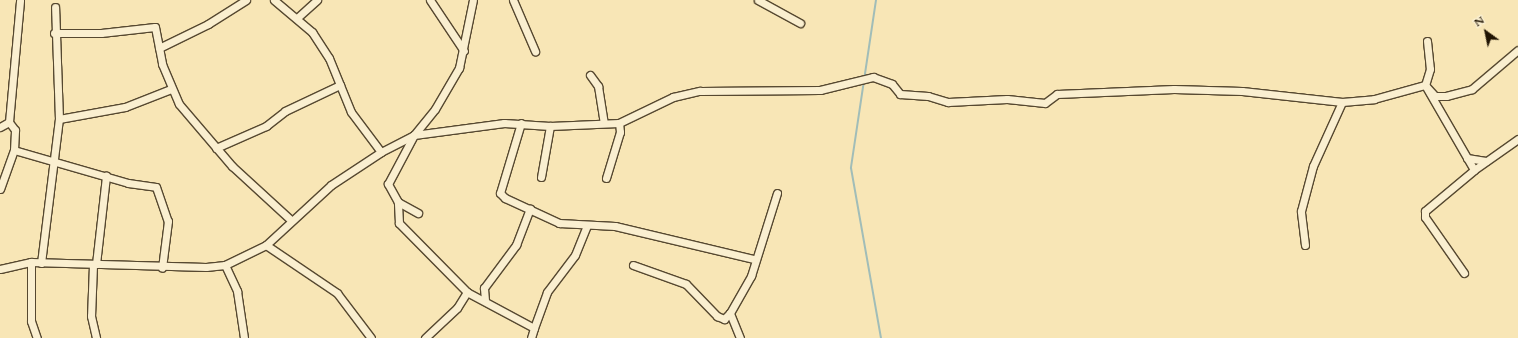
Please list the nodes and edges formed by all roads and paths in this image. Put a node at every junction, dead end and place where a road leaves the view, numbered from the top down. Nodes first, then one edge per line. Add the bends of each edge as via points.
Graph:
1 (20, 0) edge
2 (246, 0) edge
3 (274, 0) edge
4 (317, 0) edge
5 (430, 0) edge
6 (474, 0) edge
7 (513, 0) edge
8 (758, 0) edge
9 (55, 8) dead end
10 (297, 18) junction
11 (800, 23) dead end
12 (54, 33) junction
13 (1427, 41) dead end
14 (159, 48) junction
15 (1518, 50) edge
16 (464, 51) junction
17 (535, 51) dead end
18 (590, 75) dead end
19 (340, 85) junction
20 (1425, 85) junction
21 (171, 88) junction
22 (1342, 102) junction
23 (59, 119) junction
24 (9, 122) junction
25 (521, 122) junction
26 (604, 123) junction
27 (618, 123) junction
28 (550, 126) junction
29 (0, 127) edge
30 (414, 135) junction
31 (1518, 139) edge
32 (216, 148) junction
33 (14, 150) junction
34 (381, 152) junction
35 (1467, 158) junction
36 (1486, 161) junction
37 (56, 163) junction
38 (1474, 170) junction
39 (106, 176) junction
40 (541, 177) dead end
41 (606, 178) dead end
42 (0, 189) edge
43 (777, 192) dead end
44 (398, 202) junction
45 (530, 209) junction
46 (418, 213) dead end
47 (291, 220) junction
48 (587, 225) junction
49 (266, 245) junction
50 (1305, 245) dead end
51 (754, 259) junction
52 (32, 262) junction
53 (41, 263) junction
54 (94, 265) junction
55 (225, 265) junction
56 (633, 265) dead end
57 (162, 268) junction
58 (0, 269) edge
59 (1464, 274) dead end
60 (467, 292) junction
61 (486, 300) junction
62 (730, 313) junction
63 (534, 328) junction
64 (37, 338) edge
65 (96, 338) edge
66 (244, 338) edge
67 (371, 338) edge
68 (424, 338) edge
69 (531, 338) edge
70 (740, 338) edge

1 - 24 street
2 - 14 street via 208,24
3 - 10 street
4 - 10 street
5 - 16 street
6 - 16 street
7 - 17 street
8 - 11 street
9 - 12 street
10 - 19 street via 329,58
12 - 14 street via 101,33 150,25 158,31
12 - 23 street
13 - 20 street via 1430,69
14 - 21 street
15 - 20 street via 1462,94 1435,96
16 - 30 street via 454,79
18 - 26 street via 598,86
19 - 32 street via 285,112 266,126
19 - 34 street via 351,112
20 - 22 street via 1374,99
20 - 35 street
21 - 23 street via 125,107
21 - 32 street via 179,104
22 - 27 street via 1242,91 1174,89 1057,94 1045,103 1006,99 948,102 900,94 892,84 873,77 820,90 700,91 673,97
22 - 50 street via 1317,154 1301,211
23 - 37 street
24 - 29 street
24 - 33 street via 15,130
25 - 28 street
25 - 30 street
25 - 45 street via 500,193
26 - 27 street
26 - 28 street
27 - 41 street via 620,132
28 - 40 street
30 - 34 street
30 - 44 street via 388,184
31 - 36 street
32 - 47 street
33 - 37 street
33 - 42 street
34 - 47 street via 331,185
35 - 36 street
35 - 38 street
36 - 38 street
37 - 39 street
37 - 53 street
38 - 59 street via 1425,211 1425,217
39 - 54 street
39 - 57 street via 145,184 160,191 168,222
43 - 51 street
44 - 46 street
44 - 60 street via 397,216 403,228
45 - 48 street via 559,223
45 - 61 street via 516,245 484,288
47 - 49 street
48 - 51 street via 615,226
48 - 63 street via 575,255 548,292
49 - 55 street
49 - 67 street via 337,293
51 - 62 street via 751,276
52 - 53 street
52 - 58 street
52 - 64 street via 32,321
53 - 54 street
54 - 57 street
54 - 65 street via 90,316
55 - 57 street
55 - 66 street via 237,291
56 - 62 street via 686,284 717,316 724,319
60 - 61 street
60 - 68 street via 457,308
61 - 63 street
62 - 70 street
63 - 69 street

